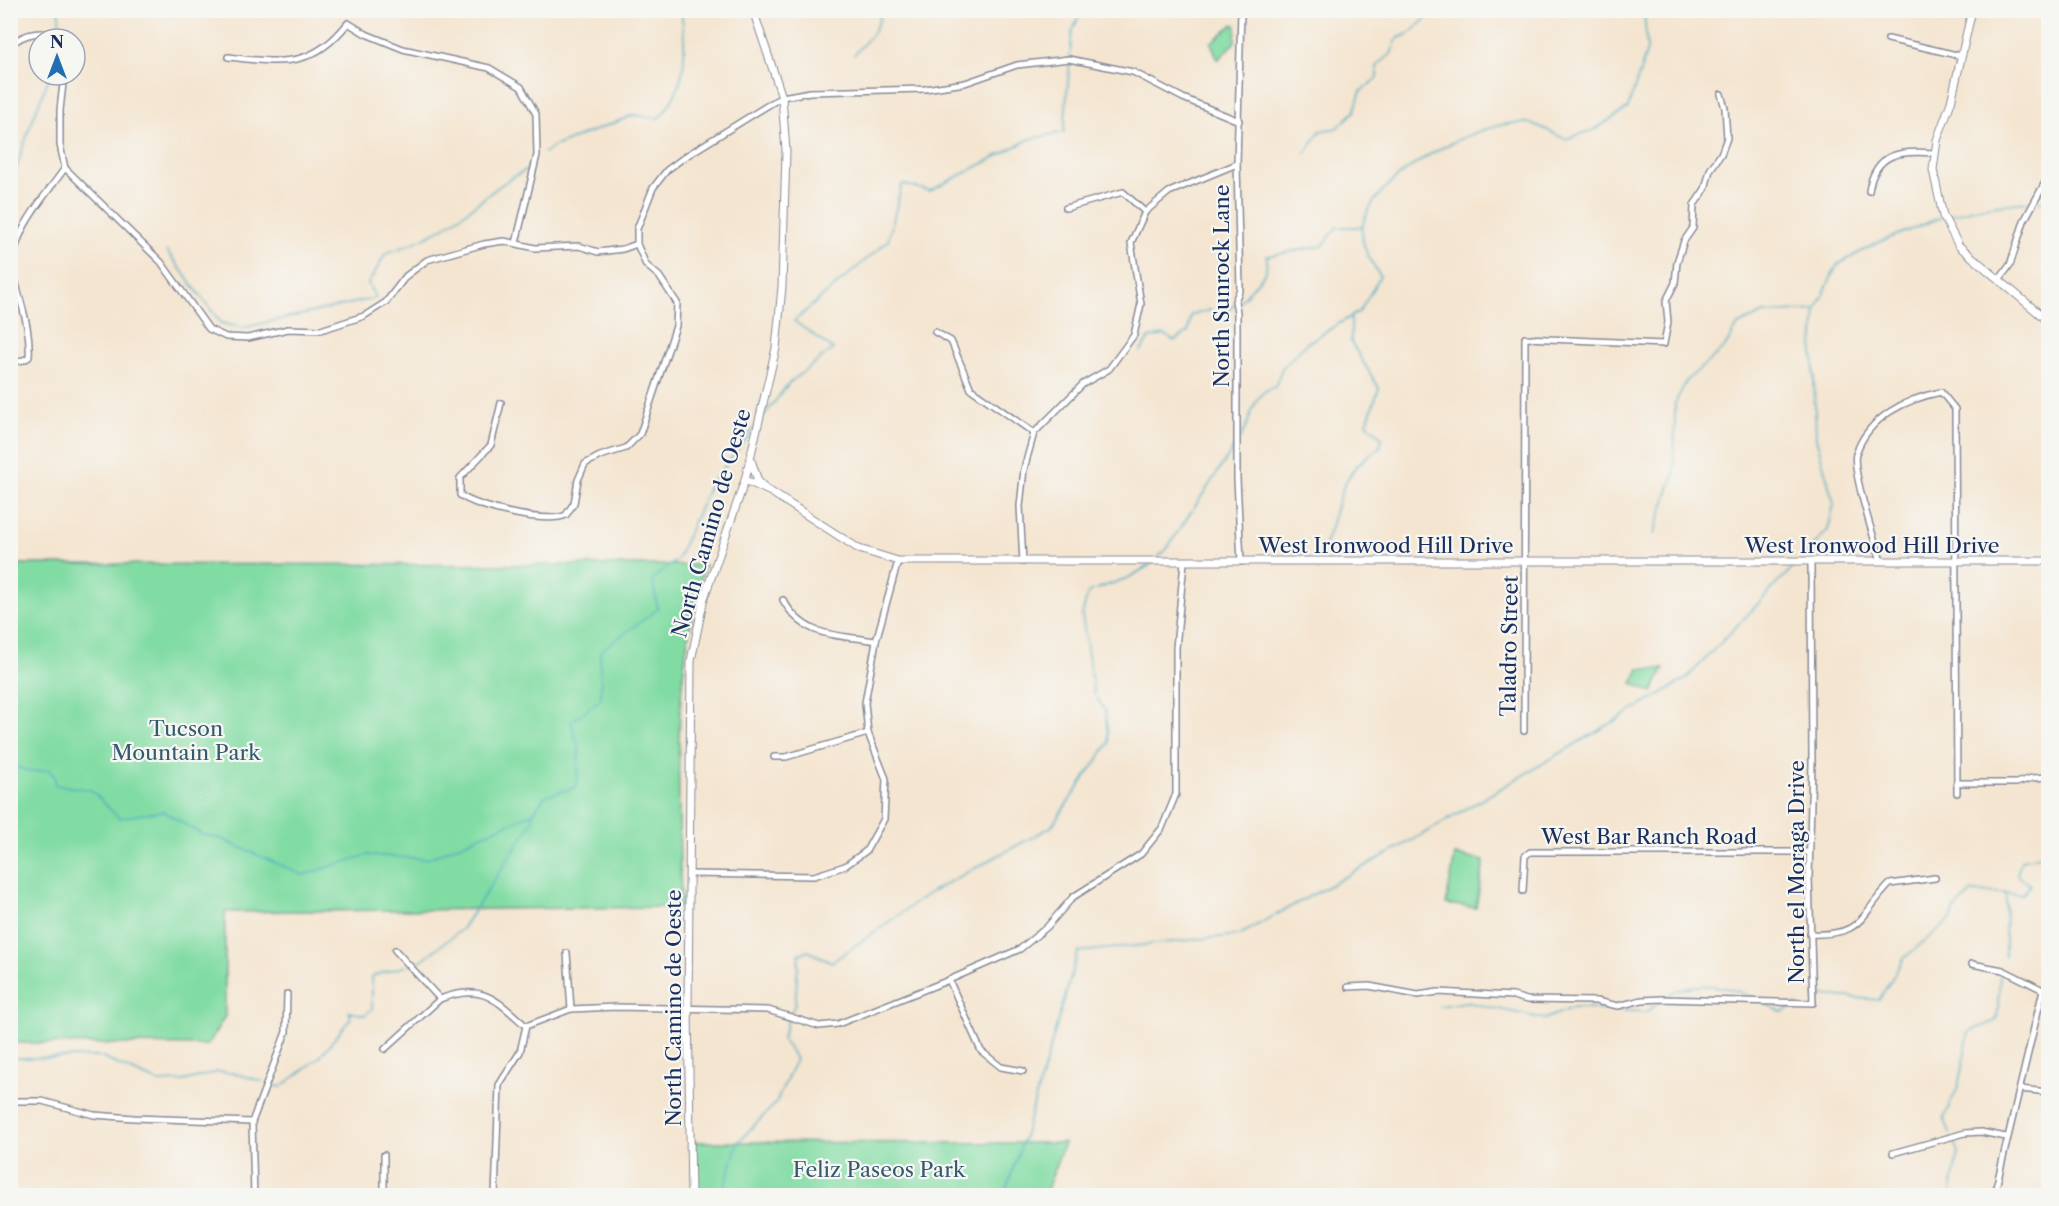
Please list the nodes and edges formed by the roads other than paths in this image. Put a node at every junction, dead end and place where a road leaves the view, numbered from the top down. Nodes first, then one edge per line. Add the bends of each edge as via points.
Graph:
1 (753, 10) edge
2 (1241, 10) edge
3 (1972, 10) edge
4 (27, 36) edge
5 (1888, 39) dead end
6 (10, 46) edge
7 (1961, 56) junction
8 (228, 57) dead end
9 (63, 87) edge
10 (1721, 94) dead end
11 (782, 97) junction
12 (1239, 121) junction
13 (1934, 153) junction
14 (1237, 164) junction
15 (65, 168) junction
16 (2049, 177) edge
17 (1869, 191) dead end
18 (1066, 208) dead end
19 (1144, 212) junction
20 (516, 243) junction
21 (637, 244) junction
22 (1999, 280) junction
23 (2049, 321) edge
24 (935, 332) dead end
25 (10, 362) edge
26 (501, 403) dead end
27 (1034, 433) junction
28 (750, 457) junction
29 (745, 480) junction
30 (765, 489) junction
31 (898, 561) junction
32 (1526, 561) junction
33 (1811, 561) junction
34 (1881, 561) junction
35 (1957, 561) junction
36 (2049, 561) edge
37 (1023, 562) junction
38 (1184, 562) junction
39 (1241, 562) junction
40 (783, 600) dead end
41 (876, 641) junction
42 (1524, 731) dead end
43 (868, 733) junction
44 (774, 757) dead end
45 (2049, 777) edge
46 (1957, 783) junction
47 (1957, 794) dead end
48 (1809, 852) junction
49 (689, 874) junction
50 (1935, 878) dead end
51 (1523, 891) dead end
52 (1810, 934) junction
53 (395, 950) dead end
54 (567, 953) dead end
55 (1972, 964) dead end
56 (949, 980) junction
57 (2049, 985) edge
58 (1348, 987) dead end
59 (2043, 990) junction
60 (287, 994) dead end
61 (440, 999) junction
62 (571, 1009) junction
63 (688, 1009) junction
64 (526, 1026) junction
65 (385, 1049) dead end
66 (1023, 1071) dead end
67 (2020, 1089) junction
68 (2049, 1092) edge
69 (10, 1101) edge
70 (252, 1122) junction
71 (2006, 1137) junction
72 (1893, 1153) dead end
73 (384, 1155) dead end
74 (1435, 1194) dead end
75 (254, 1196) edge
76 (384, 1196) edge
77 (495, 1196) edge
78 (691, 1196) edge
79 (1407, 1196) edge
80 (1994, 1196) edge

1 - 11 street, North Camino de Oeste
2 - 12 street, North Sunrock Lane
3 - 7 street
4 - 6 street
5 - 7 street
7 - 13 street
8 - 20 street via 284,63 304,58 334,41 348,23 403,49 489,68 521,87 536,114 537,155
9 - 15 street via 60,145
10 - 32 street, Taladro Street via 1727,138 1694,205 1693,228 1681,251 1675,283 1666,301 1664,344 1525,338
11 - 12 street via 856,89 935,87 965,83 1017,65 1069,59 1133,72
11 - 21 street via 667,170 653,188 642,213
11 - 28 street, North Camino de Oeste via 785,203 780,323
12 - 14 street, North Sunrock Lane
13 - 17 street via 1914,151 1887,158 1874,174
13 - 22 street via 1935,187 1948,229 1959,246
14 - 19 street via 1169,192
14 - 39 street, North Sunrock Lane via 1240,289 1235,301
15 - 20 street via 161,262 208,328 226,337 327,328 373,312 426,260 495,242
15 - 25 street via 25,226 15,252 14,273 26,316 29,357
16 - 22 street via 2024,221 2010,265
18 - 19 street via 1123,192
19 - 27 street via 1131,243 1141,304 1134,335 1109,369 1083,384
20 - 21 street via 535,248 579,246 598,252
21 - 26 street via 643,259 677,303 676,326 636,440 585,464 571,510 555,518 506,511 460,495 460,478 487,454 496,435
22 - 23 street
24 - 27 street via 951,341 971,389
27 - 37 street via 1024,469 1020,506
28 - 29 street, North Camino de Oeste
28 - 30 street
29 - 30 street, West Ironwood Hill Drive
29 - 49 street, North Camino de Oeste via 704,598 691,661
30 - 31 street, West Ironwood Hill Drive via 859,549
31 - 37 street, West Ironwood Hill Drive
31 - 41 street
32 - 33 street, West Ironwood Hill Drive
32 - 39 street, West Ironwood Hill Drive
32 - 42 street, Taladro Street
33 - 34 street, West Ironwood Hill Drive
33 - 48 street, North el Moraga Drive
34 - 35 street, West Ironwood Hill Drive
34 - 35 street via 1865,510 1856,455 1873,423 1916,397 1941,392 1955,410
35 - 36 street, West Ironwood Hill Drive
35 - 46 street
37 - 38 street, West Ironwood Hill Drive
38 - 39 street, West Ironwood Hill Drive
38 - 56 street via 1176,648 1176,794 1162,828 1141,854 1073,897 1047,927 1020,949
40 - 41 street via 794,618 810,629
41 - 43 street via 865,703
43 - 44 street
43 - 49 street via 886,779 884,819 866,851 845,866 814,876
45 - 46 street via 2016,783
46 - 47 street
48 - 51 street, West Bar Ranch Road via 1530,852 1525,856
48 - 52 street, North el Moraga Drive
49 - 63 street, North Camino de Oeste
50 - 52 street via 1890,884 1852,928 1834,935
52 - 58 street, North el Moraga Drive via 1813,1003 1662,999 1618,1006 1596,1001 1438,992 1418,995 1369,986
53 - 61 street
54 - 62 street
55 - 59 street via 2003,970
56 - 63 street via 838,1024 819,1026 768,1010
56 - 66 street via 981,1051 1001,1067
57 - 59 street
59 - 67 street
60 - 70 street via 286,1032
61 - 64 street via 475,991 492,996
61 - 65 street
62 - 63 street
62 - 64 street
63 - 78 street, North Camino de Oeste
64 - 77 street via 520,1052 499,1085
67 - 68 street
67 - 71 street
69 - 70 street via 42,1101 94,1115
70 - 75 street
71 - 72 street via 1965,1133
71 - 80 street
73 - 76 street
74 - 79 street

